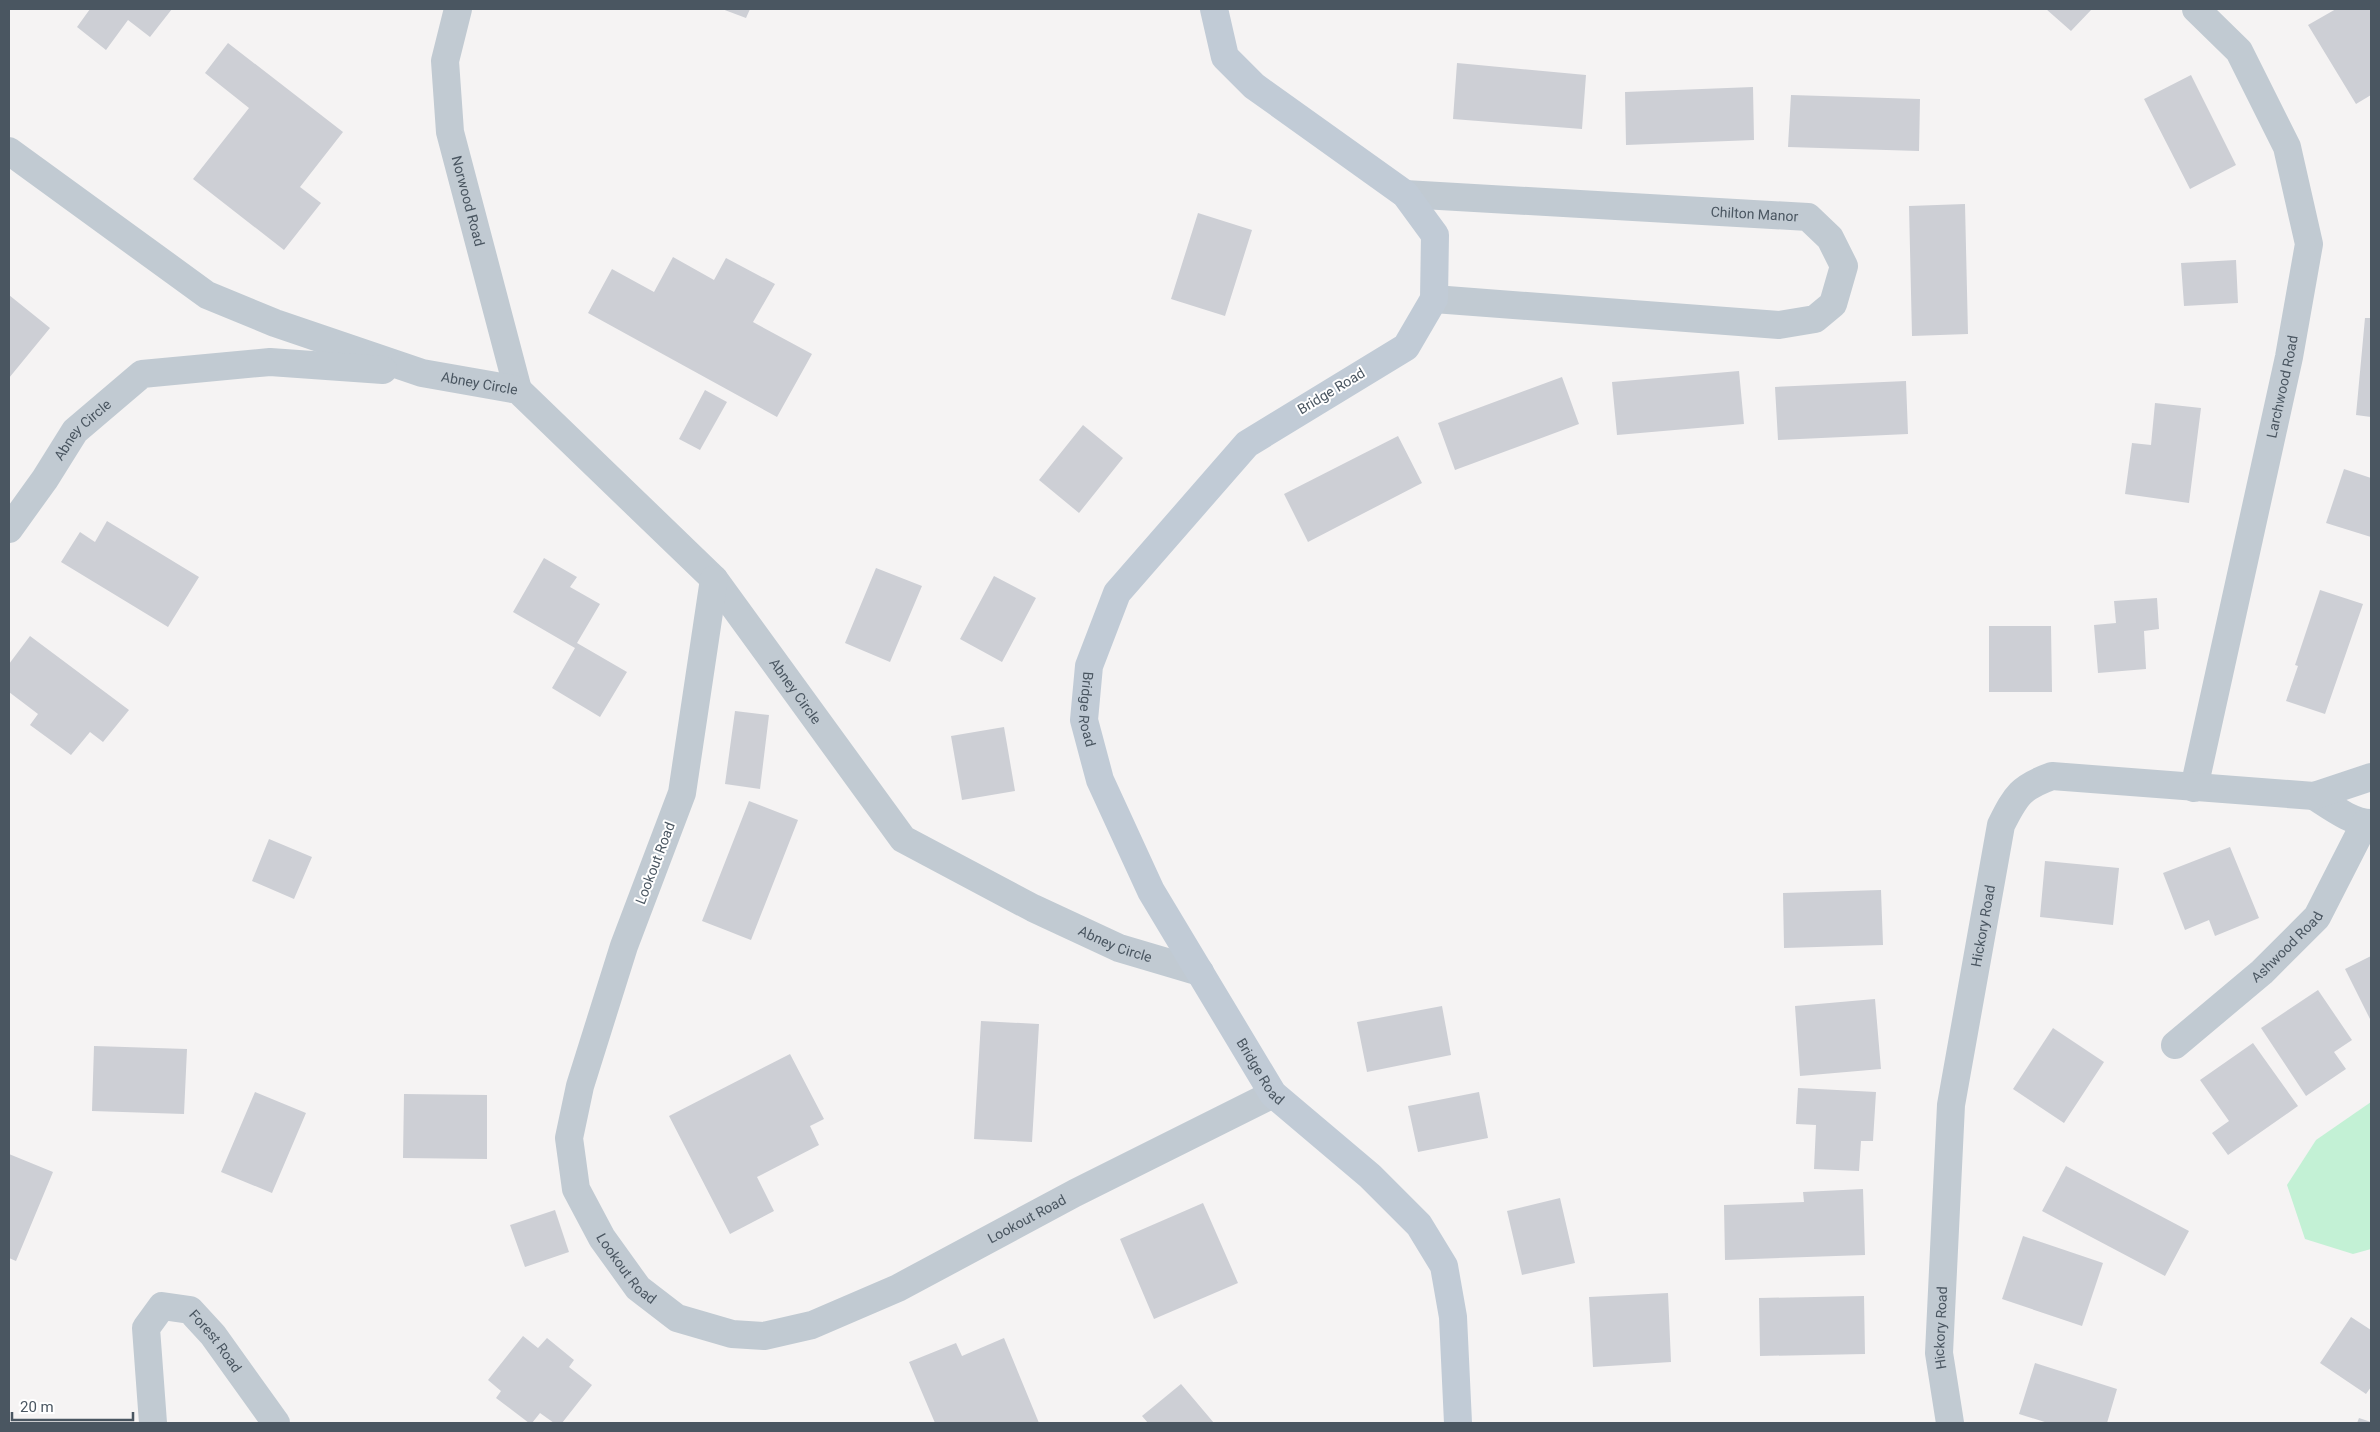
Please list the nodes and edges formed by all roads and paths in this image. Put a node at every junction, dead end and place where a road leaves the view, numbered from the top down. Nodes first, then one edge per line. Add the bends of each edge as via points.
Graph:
1 (458, 9) edge
2 (1214, 9) edge
3 (2196, 9) edge
4 (9, 152) edge
5 (1405, 194) junction
6 (1434, 299) junction
7 (422, 373) junction
8 (518, 390) junction
9 (9, 529) edge
10 (714, 579) junction
11 (2371, 776) edge
12 (2194, 788) junction
13 (2314, 796) junction
14 (2368, 823) edge
15 (1200, 972) junction
16 (2175, 1045) dead end
17 (1273, 1094) junction
18 (153, 1423) edge
19 (276, 1423) edge
20 (1458, 1423) edge
21 (1950, 1423) edge

1 - 8 street, Norwood Road via 446,61 450,132
2 - 5 street, Bridge Road via 1225,57 1254,86
3 - 12 street, Larchwood Road via 2239,51 2287,147 2309,244 2287,366
4 - 7 street, Abney Circle via 207,295 275,323
5 - 6 street, Bridge Road via 1435,235
5 - 6 street, Chilton Manor via 1808,217 1830,238 1844,266 1833,304 1815,319 1779,324
6 - 15 street, Bridge Road via 1406,347 1247,444 1117,593 1089,666 1084,720 1100,780 1151,890
7 - 8 street, Abney Circle
7 - 9 street, Abney Circle via 270,362 142,374 75,431
8 - 10 street, Abney Circle
10 - 15 street, Abney Circle via 903,839 1033,908 1119,948
10 - 17 street, Lookout Road via 682,793 624,946 580,1086 569,1138 576,1189 602,1238 638,1288 677,1318 732,1334 764,1336 812,1325 898,1288 1075,1193
11 - 13 street, Hickory Road
12 - 13 street, Hickory Road
12 - 21 street, Hickory Road via 2052,776 2030,784 2013,800 2001,825 1952,1106 1940,1353
13 - 14 street, Ashwood Road
14 - 16 street, Ashwood Road via 2317,917 2262,972
15 - 17 street, Bridge Road
17 - 20 street, Bridge Road via 1370,1176 1419,1225 1444,1266 1453,1316
18 - 19 street, Forest Road via 146,1328 162,1306 190,1310 213,1335

